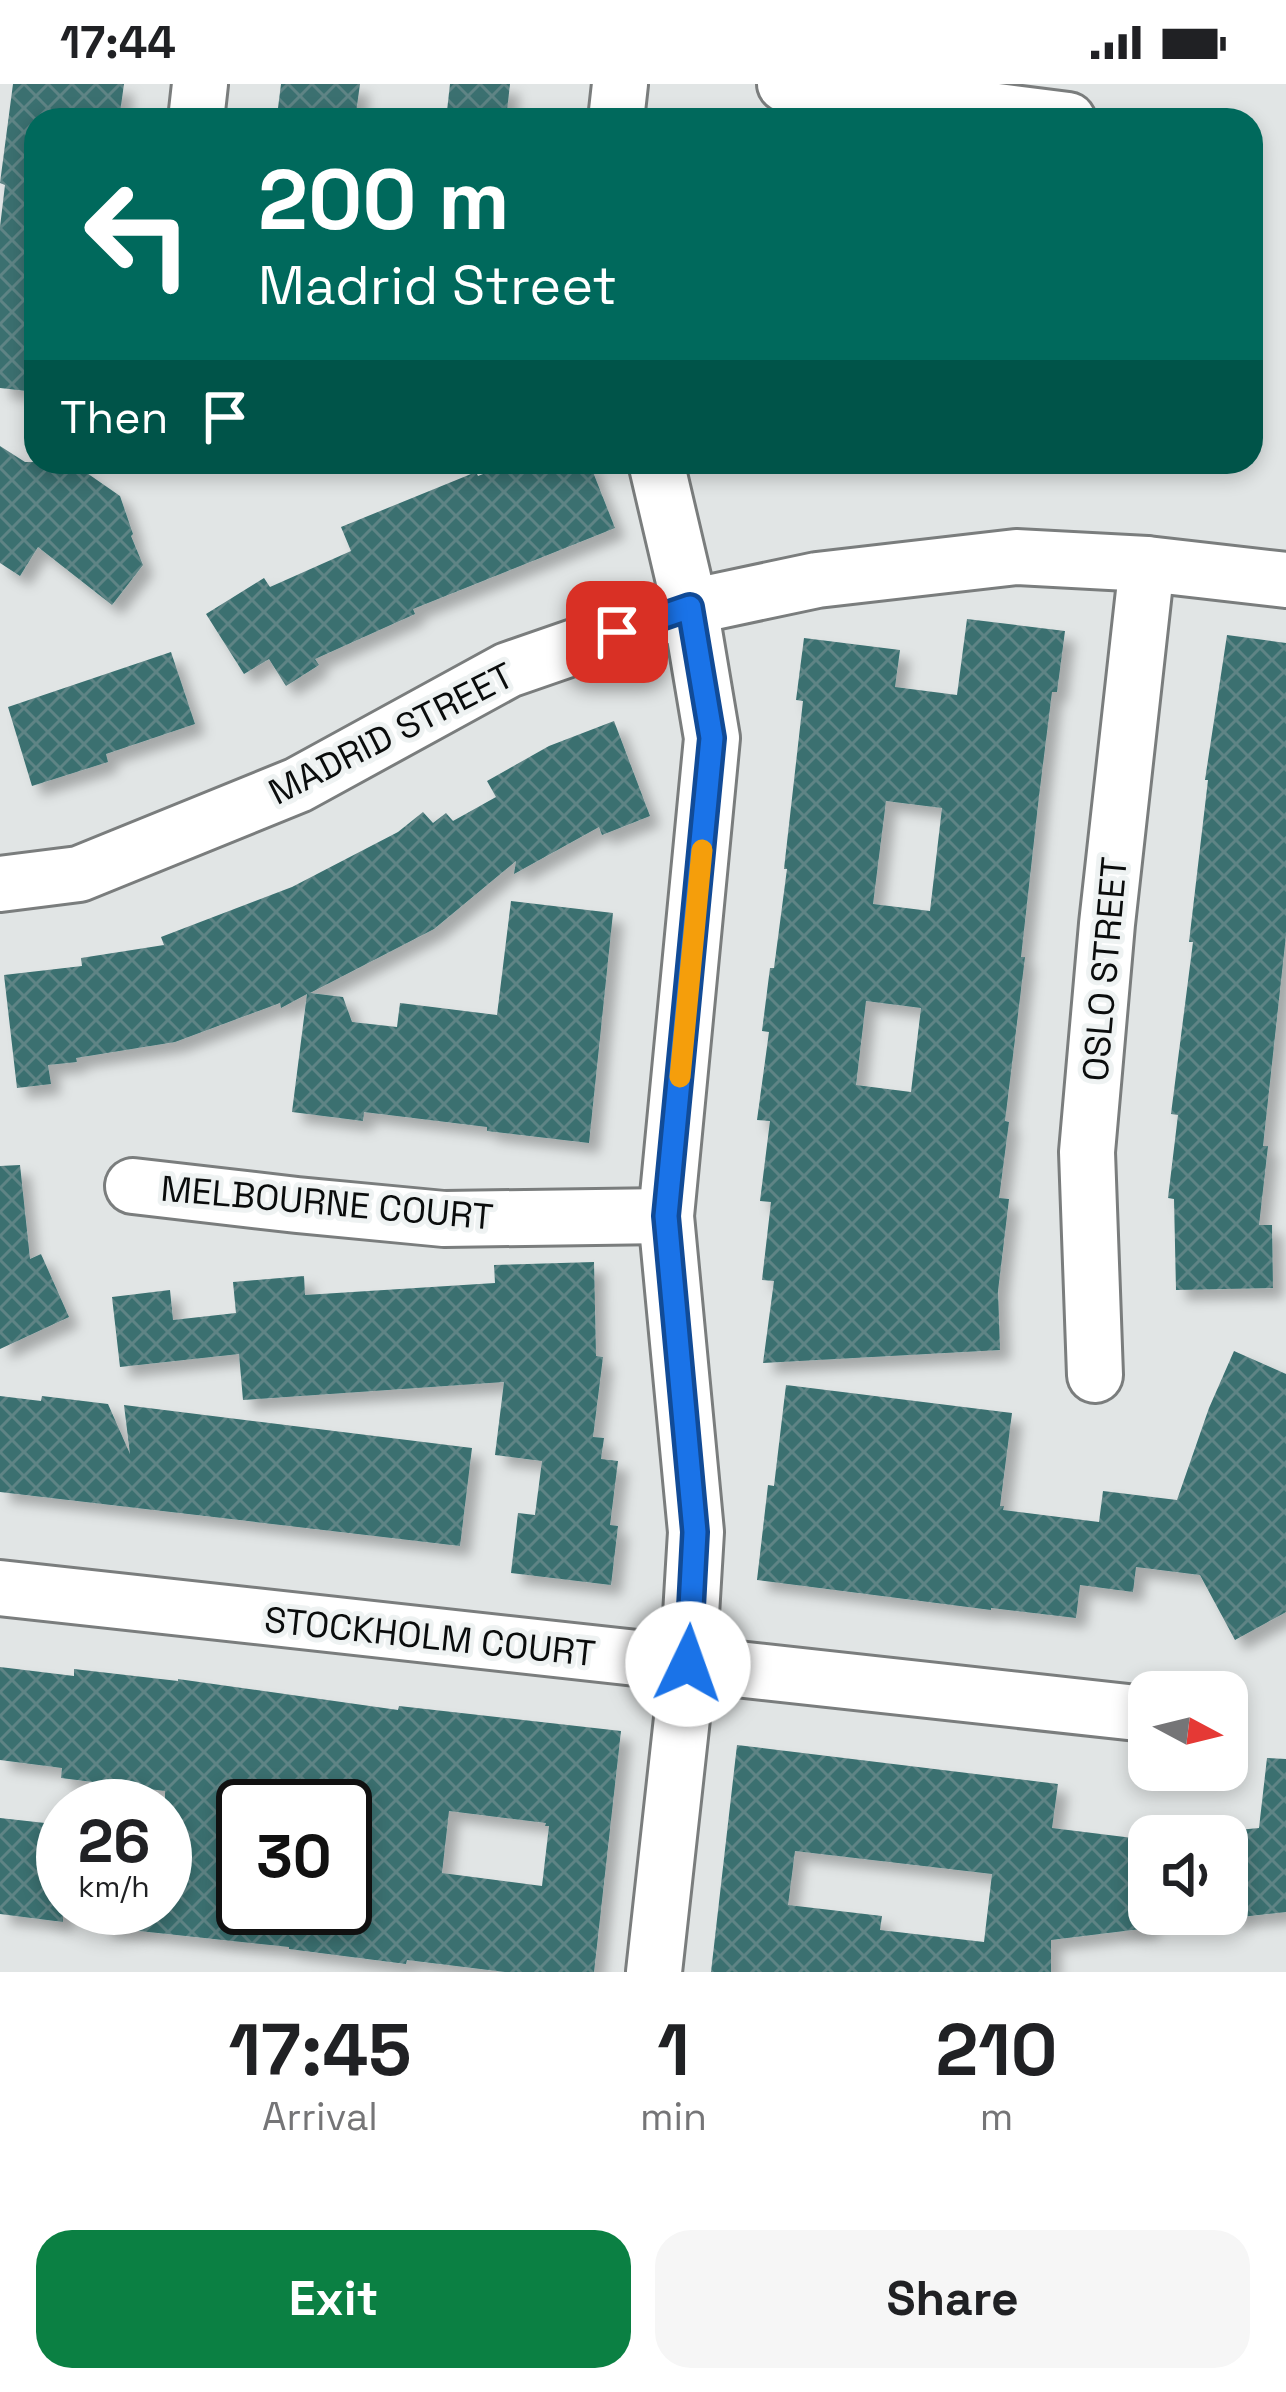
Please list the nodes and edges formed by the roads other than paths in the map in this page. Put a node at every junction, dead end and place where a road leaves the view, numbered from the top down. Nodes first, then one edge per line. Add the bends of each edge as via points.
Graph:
1 (785, 84) edge
2 (974, 108) edge
3 (659, 474) edge
4 (1147, 564) junction
5 (1286, 580) edge
6 (690, 607) junction
7 (0, 884) edge
8 (133, 1186) dead end
9 (666, 1216) junction
10 (1095, 1375) dead end
11 (0, 1588) edge
12 (688, 1664) junction
13 (1128, 1712) edge
14 (653, 1972) edge

1 - 2 street
3 - 6 street
4 - 5 street, MADRID STREET
4 - 6 street, MADRID STREET via 1016,557 817,580
4 - 10 street, OSLO STREET via 1088,1152
6 - 7 street, MADRID STREET via 508,670 298,785 80,874
6 - 9 street via 712,738
8 - 9 street, MELBOURNE COURT via 444,1219
9 - 12 street via 695,1532
11 - 12 street, STOCKHOLM COURT
12 - 13 street, STOCKHOLM COURT
12 - 14 street

